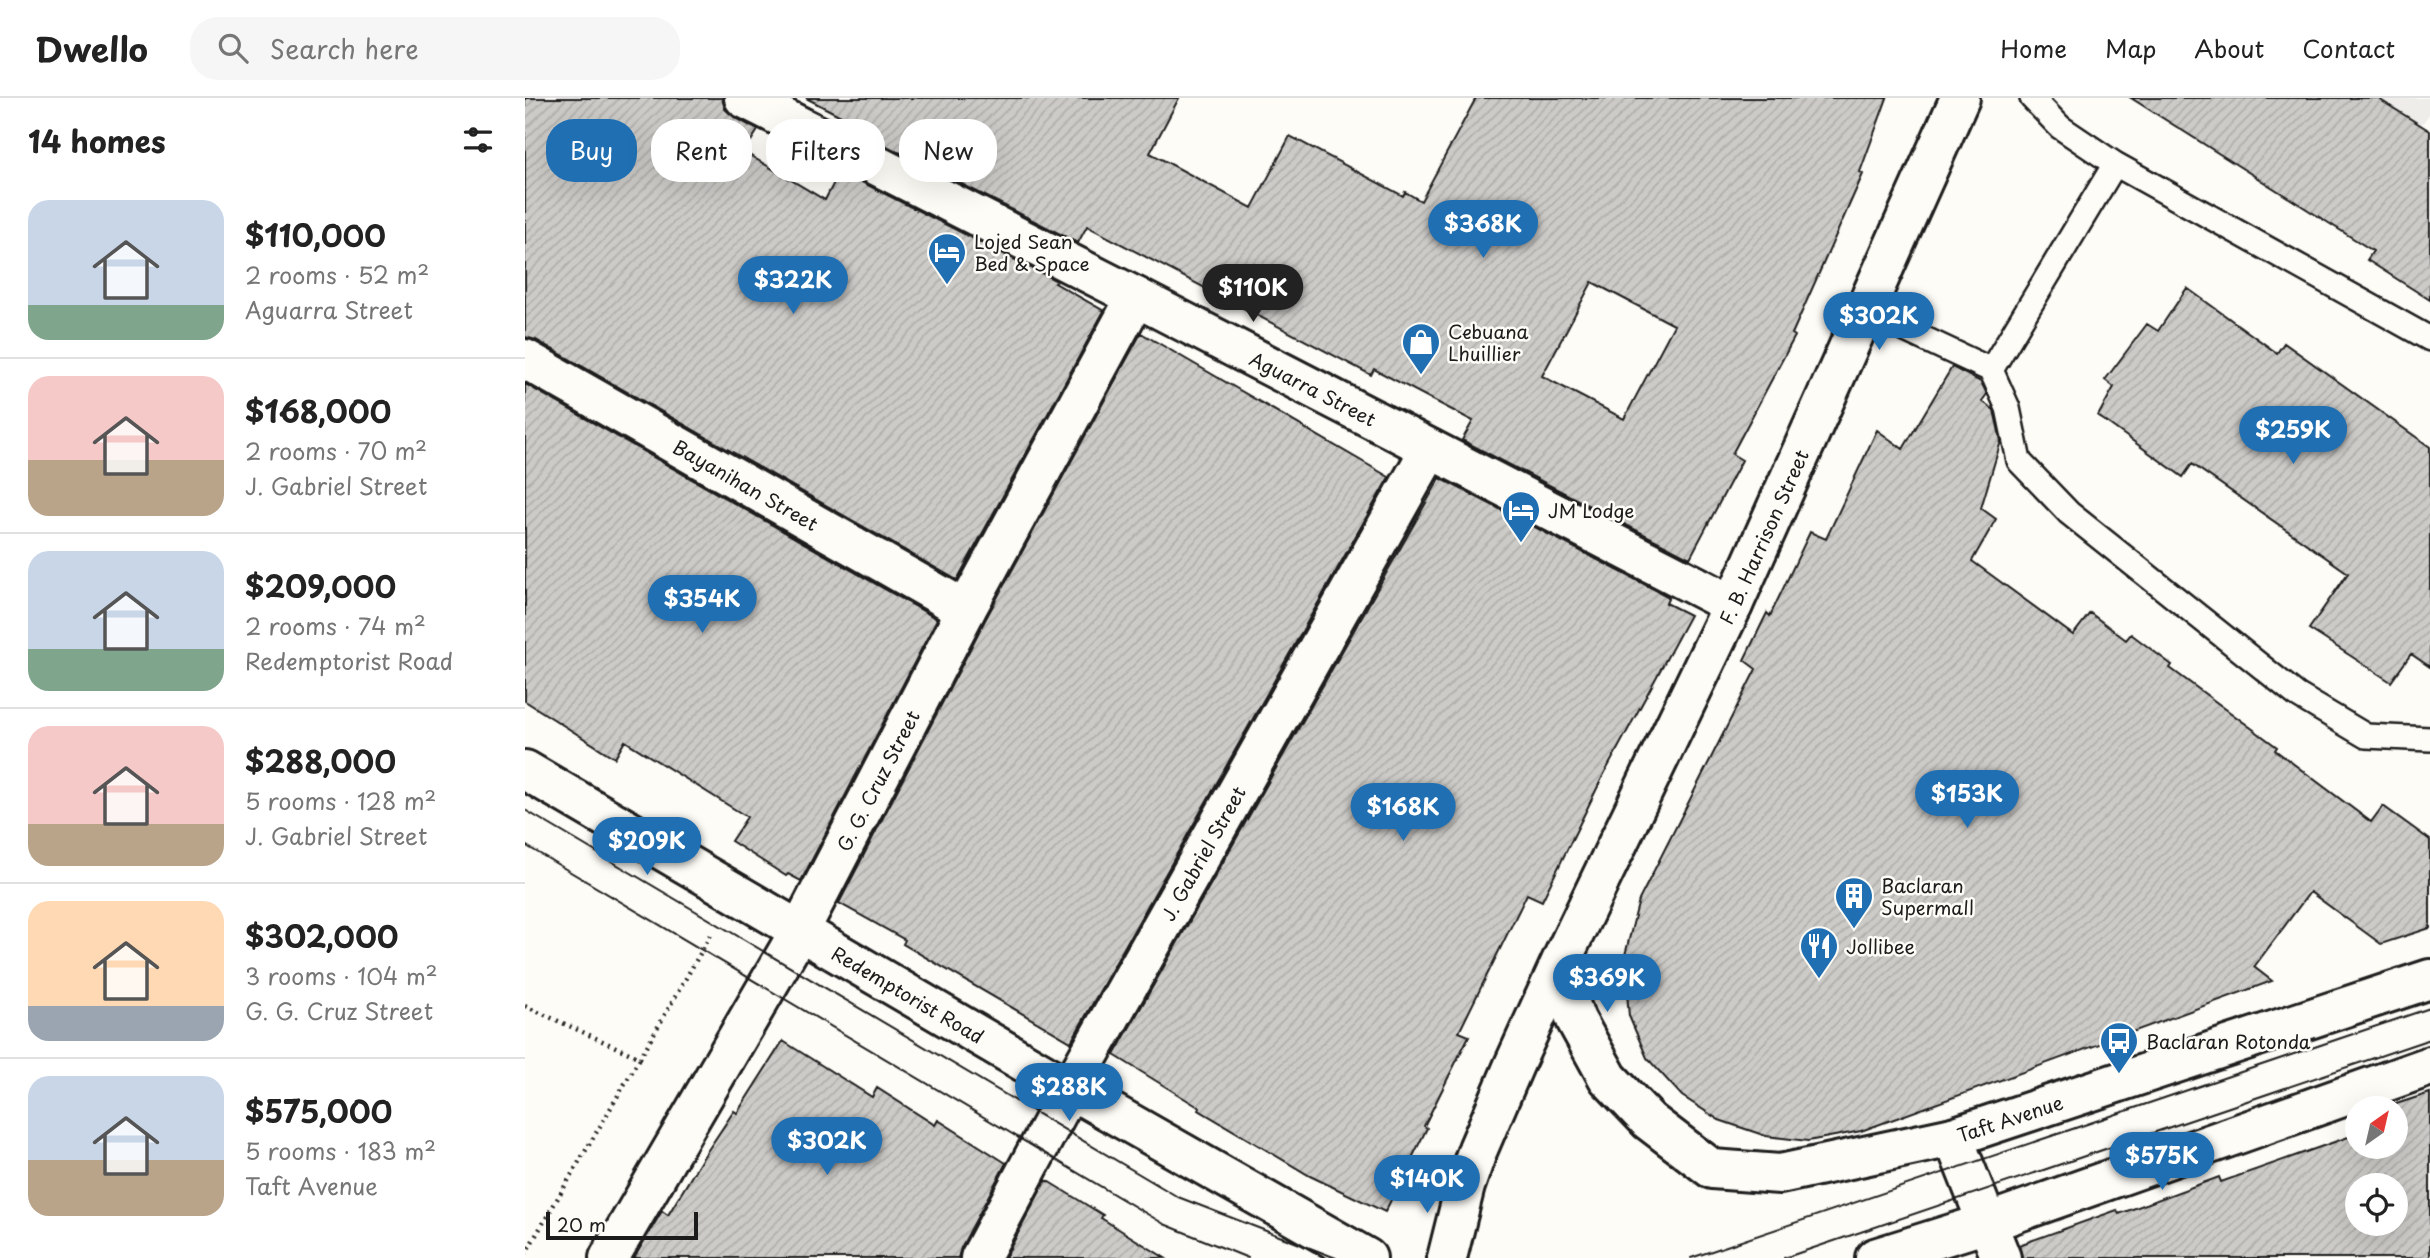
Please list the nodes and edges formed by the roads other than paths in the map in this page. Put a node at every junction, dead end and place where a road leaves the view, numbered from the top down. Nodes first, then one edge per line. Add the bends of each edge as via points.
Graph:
1 (744, 98) edge
2 (1960, 98) edge
3 (2032, 98) edge
4 (2115, 164) junction
5 (1136, 297) junction
6 (1865, 311) junction
7 (2430, 339) edge
8 (525, 359) edge
9 (1991, 370) junction
10 (1430, 449) junction
11 (1733, 605) junction
12 (966, 610) junction
13 (2430, 740) edge
14 (525, 770) edge
15 (799, 932) junction
16 (1558, 971) junction
17 (2430, 979) edge
18 (2430, 1066) edge
19 (1070, 1089) junction
20 (1953, 1137) junction
21 (1987, 1223) junction
22 (609, 1258) edge
23 (979, 1258) edge
24 (1367, 1258) edge
25 (1447, 1258) edge
26 (1875, 1258) edge
27 (2001, 1258) edge

1 - 5 street, Aguarra Street
2 - 6 street, F. B. Harrison Street
3 - 4 lane via 2060,127
4 - 7 lane
4 - 9 lane
5 - 10 street, Aguarra Street
5 - 12 street, G. G. Cruz Street
6 - 9 lane
6 - 11 street, F. B. Harrison Street
8 - 12 street, Bayanihan Street
9 - 13 lane via 2008,408 2019,461 2069,513 2297,695 2366,736
10 - 11 street, Aguarra Street
10 - 19 street, J. Gabriel Street
11 - 16 street, F. B. Harrison Street
12 - 15 street, G. G. Cruz Street
14 - 15 street, Redemptorist Road
15 - 19 street, Redemptorist Road
15 - 22 street, G. G. Cruz Street
16 - 20 street, Taft Avenue via 1576,1020 1608,1079 1649,1121 1712,1169 1780,1174
16 - 25 street via 1478,1149
17 - 20 street, Taft Avenue
18 - 21 street
19 - 23 street, J. Gabriel Street
19 - 24 street, Redemptorist Road
20 - 21 street
21 - 26 street
21 - 27 street

